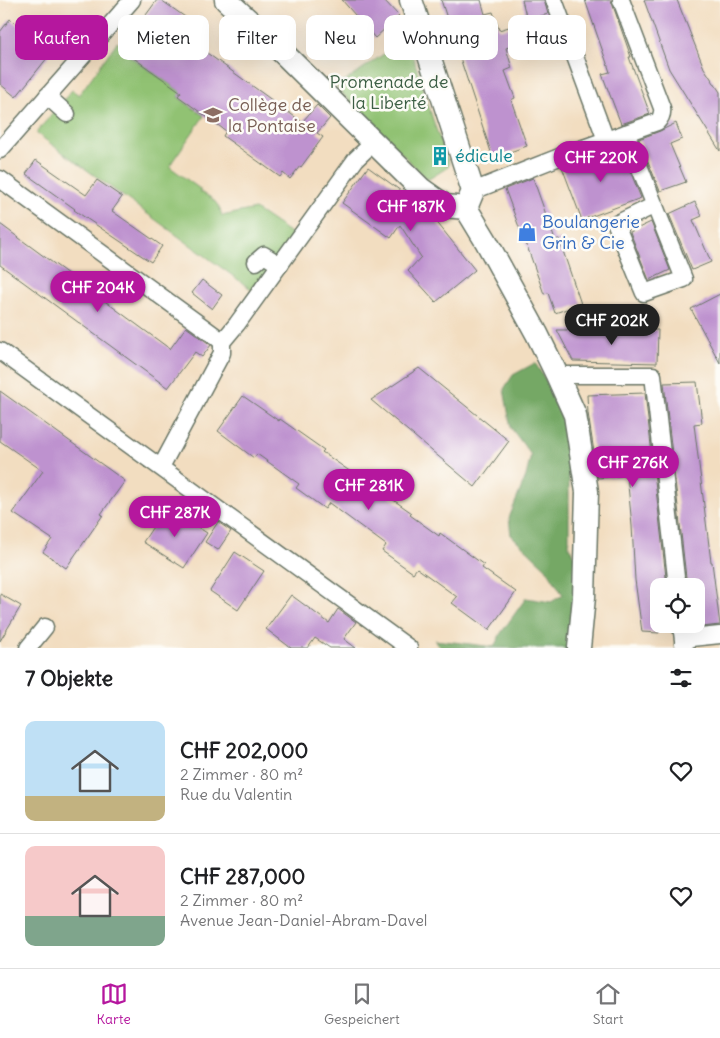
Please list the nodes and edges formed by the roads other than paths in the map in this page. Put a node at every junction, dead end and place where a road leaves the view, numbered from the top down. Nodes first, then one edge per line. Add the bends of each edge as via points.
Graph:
1 (132, 0) edge
2 (226, 0) edge
3 (411, 0) edge
4 (554, 0) edge
5 (621, 0) edge
6 (47, 96) junction
7 (67, 114) dead end
8 (626, 133) junction
9 (606, 140) junction
10 (374, 142) junction
11 (0, 150) edge
12 (0, 179) edge
13 (469, 199) junction
14 (655, 205) junction
15 (256, 262) dead end
16 (280, 265) junction
17 (222, 342) junction
18 (0, 351) edge
19 (557, 375) junction
20 (161, 467) junction
21 (676, 578) edge
22 (45, 627) dead end
23 (682, 633) edge
24 (720, 636) edge
25 (684, 646) edge
26 (28, 648) edge
27 (409, 648) edge
28 (579, 648) edge

1 - 6 street
2 - 10 street
3 - 13 street
4 - 9 street
5 - 8 street via 662,113 657,122
6 - 7 street
6 - 11 street
8 - 9 street
8 - 14 street
9 - 13 street
10 - 13 street via 421,189 445,206
10 - 16 street via 356,159
12 - 17 street
13 - 19 street via 486,241
14 - 14 street via 684,279 644,293 616,224
15 - 16 street via 264,255
16 - 17 street
17 - 20 street via 222,353
18 - 20 street
19 - 21 street via 653,375
19 - 28 street via 575,415 587,492
20 - 27 street
22 - 26 street
23 - 25 street
24 - 25 street via 691,638

